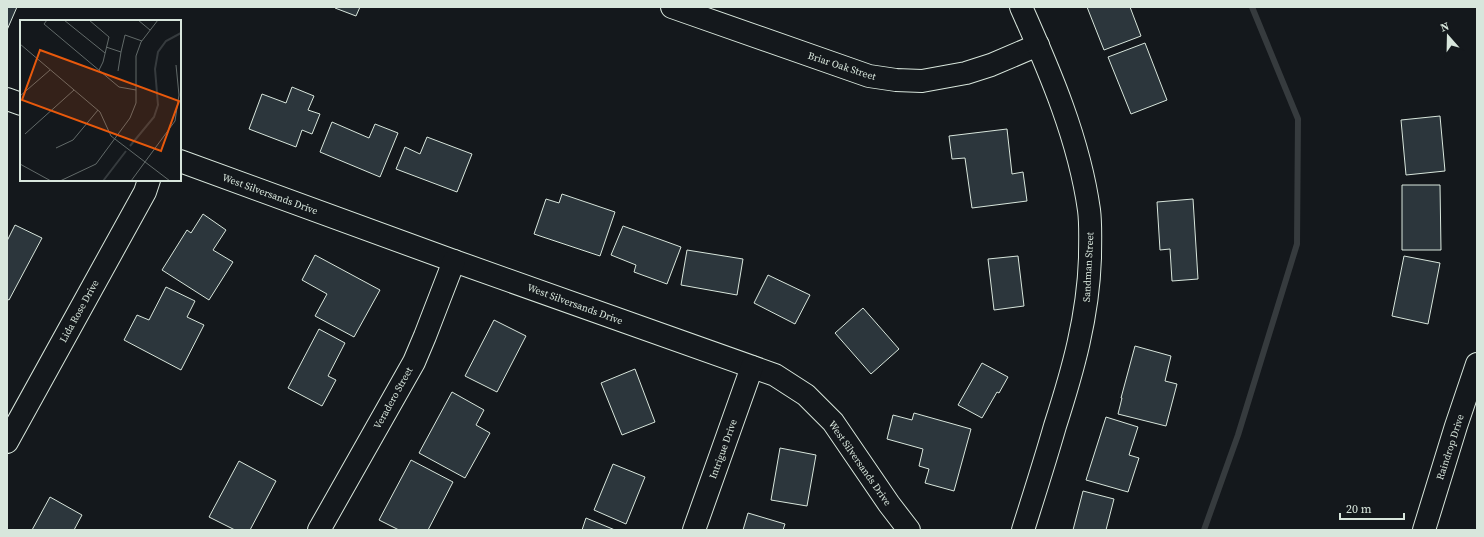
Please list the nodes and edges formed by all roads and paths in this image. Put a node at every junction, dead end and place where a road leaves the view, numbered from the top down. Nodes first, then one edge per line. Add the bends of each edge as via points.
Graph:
1 (672, 7) edge
2 (1021, 7) edge
3 (1038, 45) junction
4 (7, 99) edge
5 (20, 104) edge
6 (181, 161) edge
7 (149, 181) edge
8 (454, 261) junction
9 (1477, 364) edge
10 (752, 367) junction
11 (7, 442) edge
12 (319, 530) edge
13 (694, 530) edge
14 (909, 530) edge
15 (1024, 530) edge
16 (1424, 530) edge

1 - 3 street, Briar Oak Street via 869,76 896,80 922,81 966,73
2 - 3 street, Sandman Street
3 - 15 street, Sandman Street via 1067,117 1081,170 1089,211 1089,283 1082,329 1071,374
4 - 5 street
6 - 8 street, West Silversands Drive
7 - 11 street, Lida Rose Drive
8 - 10 street, West Silversands Drive
8 - 12 street, Veradero Street via 414,362
9 - 16 street, Raindrop Drive
10 - 13 street, Intrigue Drive
10 - 14 street, West Silversands Drive via 775,375 806,395 833,422

